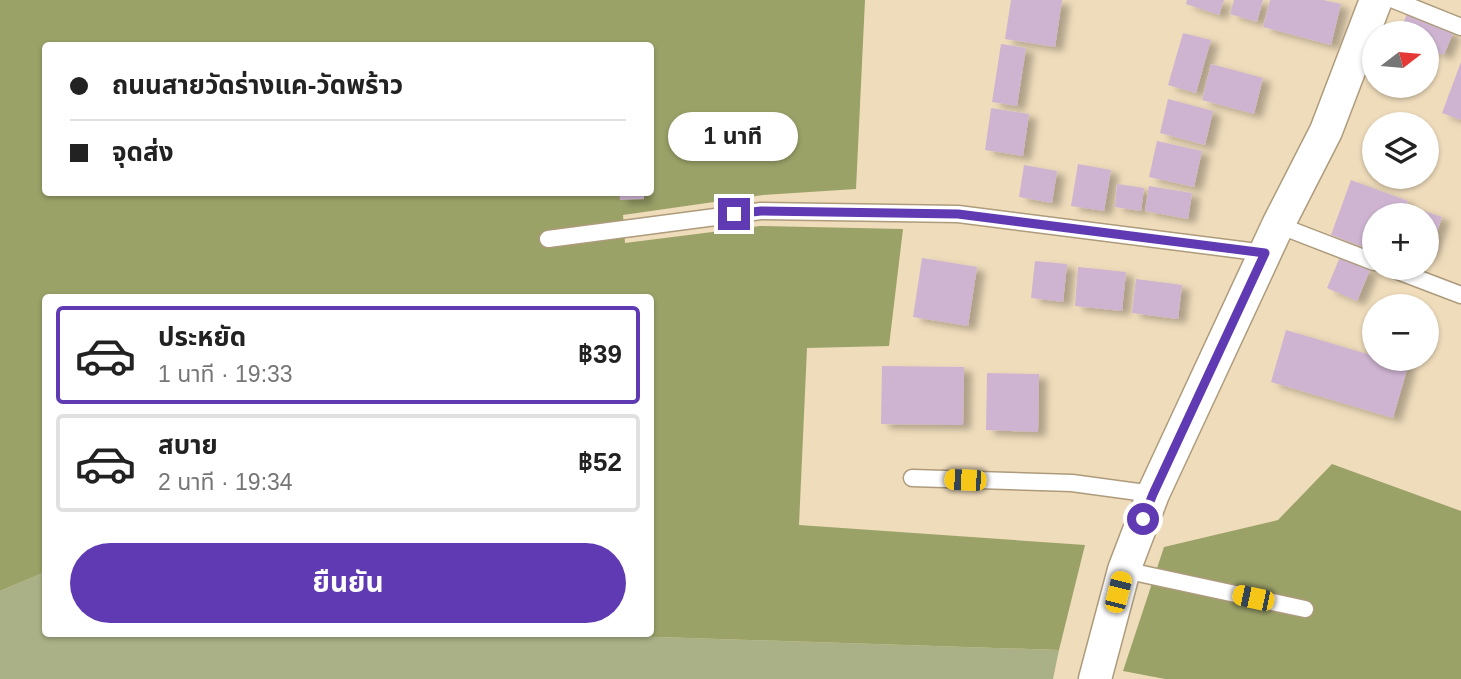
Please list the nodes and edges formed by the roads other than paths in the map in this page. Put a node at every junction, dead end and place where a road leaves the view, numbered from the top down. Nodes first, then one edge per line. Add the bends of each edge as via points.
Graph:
1 (1376, 0) edge
2 (1394, 0) edge
3 (1461, 27) edge
4 (1278, 225) junction
5 (548, 239) dead end
6 (1265, 253) junction
7 (1362, 257) edge
8 (1422, 280) edge
9 (1461, 295) edge
10 (912, 478) dead end
11 (1153, 494) junction
12 (1124, 570) junction
13 (1304, 609) dead end
14 (1096, 679) edge

1 - 4 street via 1326,131
2 - 3 lane
4 - 6 street
4 - 7 lane
5 - 6 lane via 761,211 958,214
6 - 11 street
8 - 9 lane
10 - 11 lane via 1072,483
11 - 12 street
12 - 13 lane
12 - 14 street

